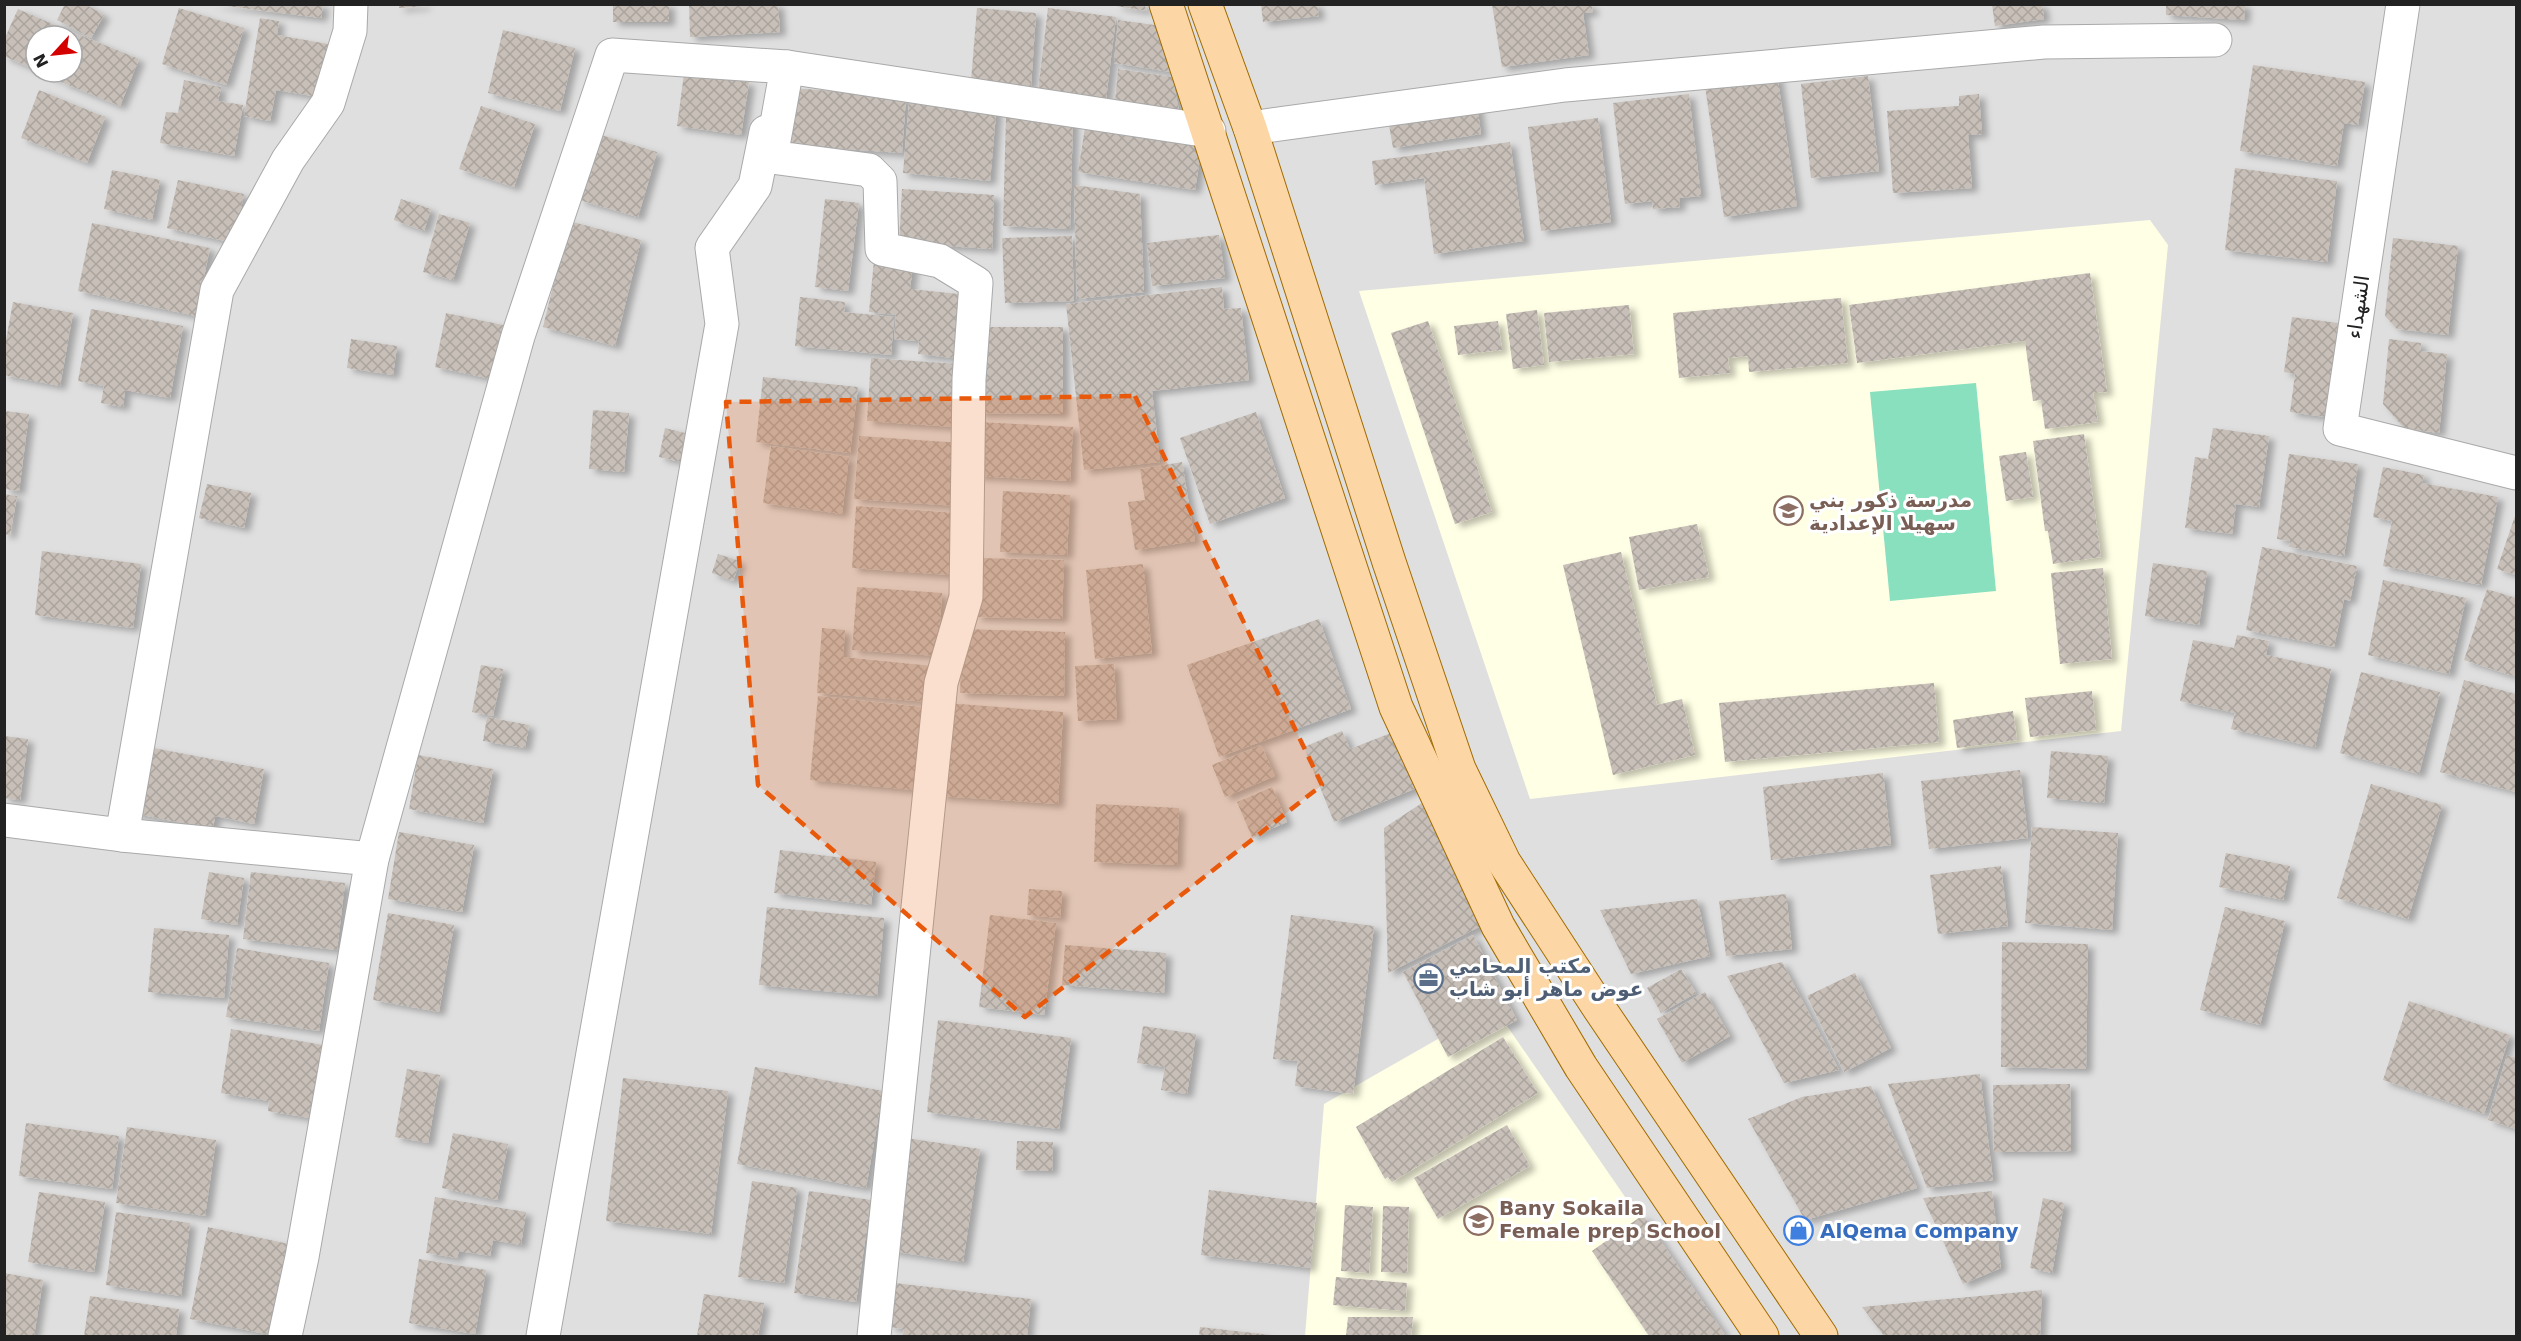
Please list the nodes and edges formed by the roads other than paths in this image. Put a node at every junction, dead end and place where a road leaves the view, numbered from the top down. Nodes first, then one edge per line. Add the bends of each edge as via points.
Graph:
1 (351, 4) edge
2 (1166, 4) edge
3 (1205, 4) edge
4 (2403, 4) edge
5 (2215, 40) dead end
6 (783, 68) junction
7 (1250, 128) junction
8 (1209, 130) junction
9 (2517, 473) edge
10 (4, 820) edge
11 (122, 835) junction
12 (372, 859) junction
13 (285, 1336) edge
14 (543, 1336) edge
15 (874, 1336) edge
16 (1762, 1336) edge
17 (1821, 1336) edge

1 - 11 street via 350,31 328,103 288,160 217,290
2 - 8 main road
3 - 7 main road
4 - 9 street, الشهداء via 2340,429
5 - 7 street via 2044,42 1565,85
6 - 8 street
6 - 12 street via 612,55 518,336
6 - 14 street via 755,186 712,248 722,324
6 - 15 street via 771,156 868,170 880,181 882,249 940,261 976,284 969,379 966,597 941,683
7 - 17 main road via 1389,562 1460,769 1504,862
8 - 16 main road via 1396,707 1504,936 1581,1067
10 - 11 street
11 - 12 street
12 - 13 street

